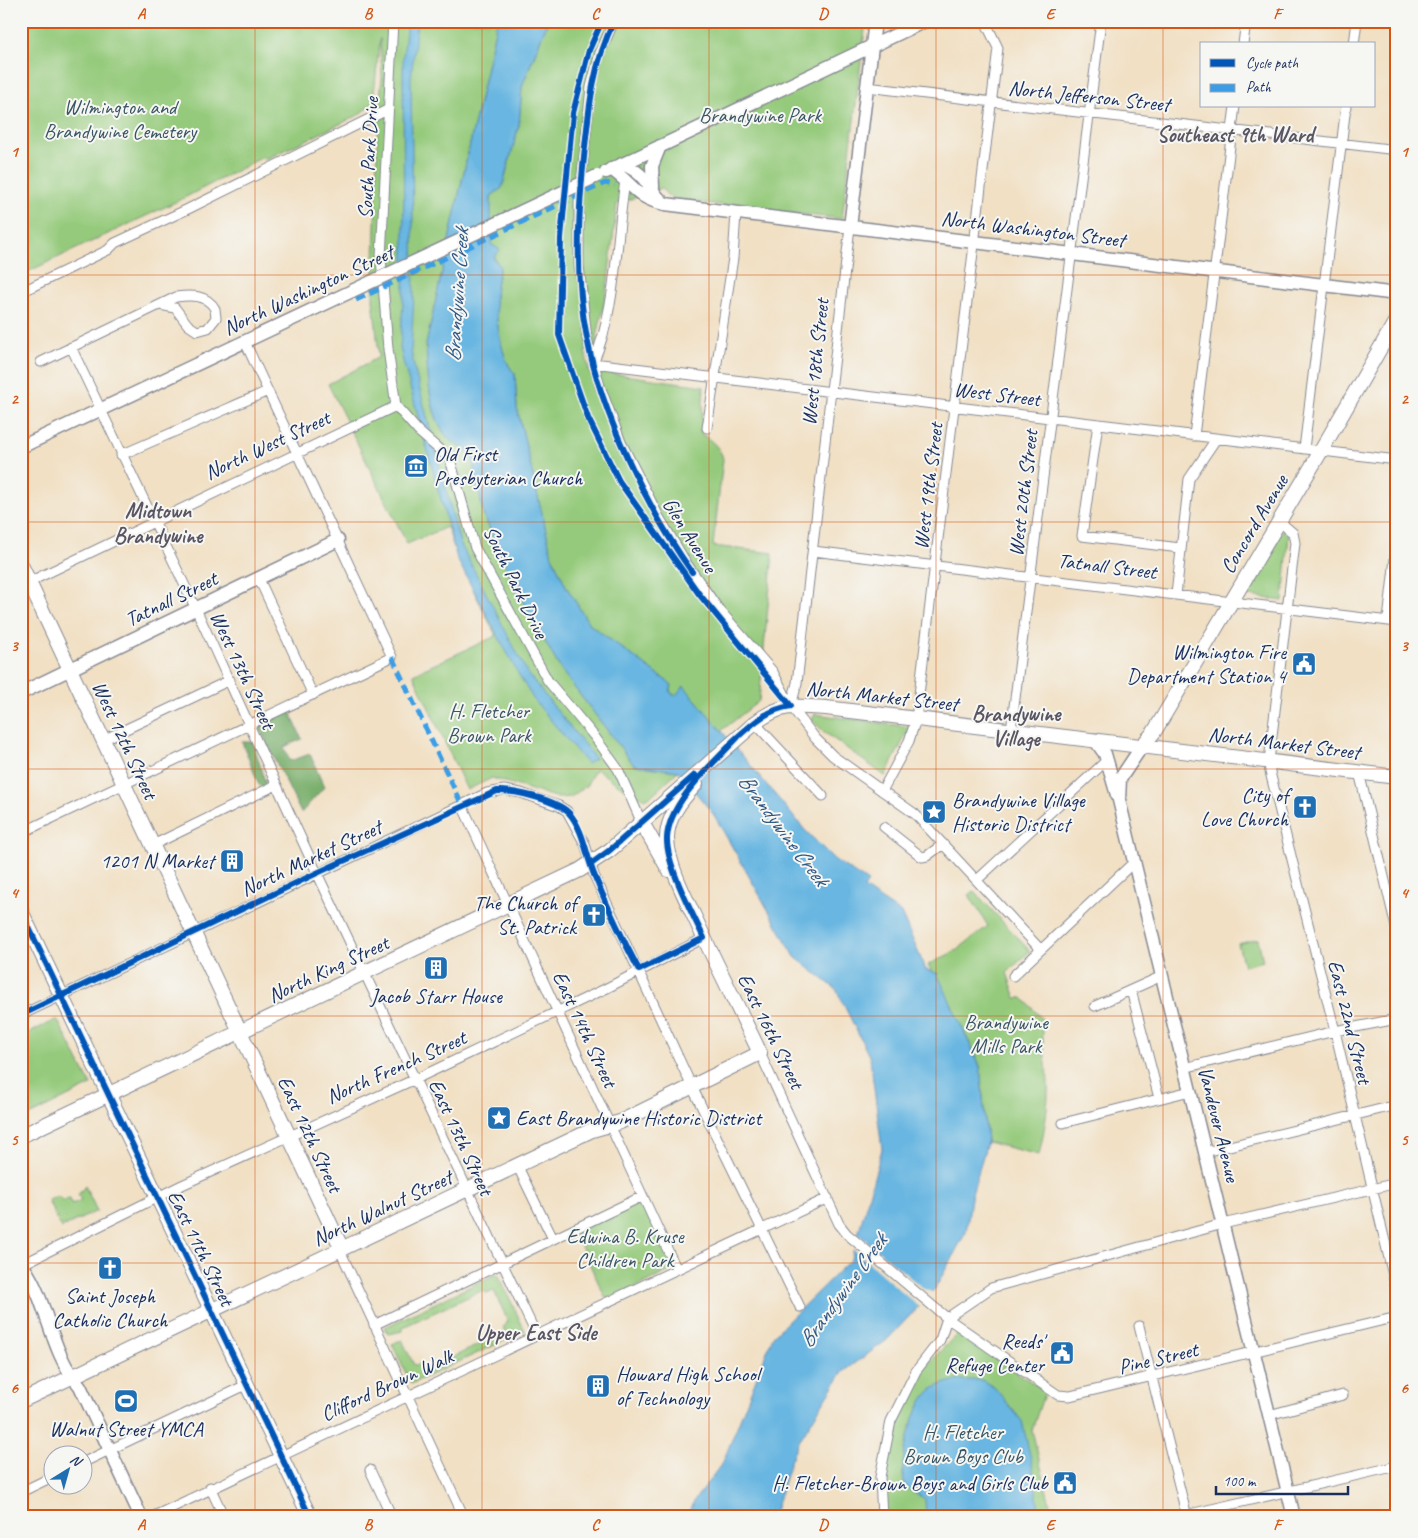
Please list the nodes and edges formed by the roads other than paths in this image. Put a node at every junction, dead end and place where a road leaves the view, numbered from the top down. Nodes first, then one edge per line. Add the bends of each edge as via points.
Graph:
1 (393, 21) edge
2 (614, 21) edge
3 (875, 21) edge
4 (924, 21) edge
5 (985, 21) edge
6 (1101, 21) edge
7 (1246, 21) edge
8 (1356, 21) edge
9 (1243, 42) edge
10 (1354, 42) edge
11 (872, 47) junction
12 (867, 86) junction
13 (992, 103) junction
14 (1235, 108) edge
15 (1346, 108) edge
16 (388, 110) junction
17 (1089, 113) junction
18 (1232, 130) junction
19 (1342, 144) junction
20 (660, 146) junction
21 (1397, 150) edge
22 (616, 166) junction
23 (625, 181) junction
24 (660, 200) junction
25 (736, 213) junction
26 (850, 227) junction
27 (975, 242) junction
28 (1072, 254) junction
29 (1215, 272) junction
30 (1324, 285) junction
31 (21, 292) edge
32 (1397, 294) edge
33 (160, 306) junction
34 (1397, 319) edge
35 (245, 342) junction
36 (71, 347) junction
37 (41, 362) dead end
38 (593, 363) junction
39 (715, 378) junction
40 (268, 390) junction
41 (833, 390) junction
42 (396, 406) junction
43 (956, 407) junction
44 (99, 410) junction
45 (1050, 418) junction
46 (1098, 424) junction
47 (707, 428) dead end
48 (1194, 436) junction
49 (1216, 438) junction
50 (21, 447) edge
51 (1304, 449) junction
52 (1321, 451) junction
53 (297, 453) junction
54 (122, 455) junction
55 (1397, 460) edge
56 (1279, 521) junction
57 (153, 522) junction
58 (338, 540) junction
59 (1397, 541) edge
60 (1180, 548) junction
61 (813, 552) junction
62 (21, 565) edge
63 (936, 566) junction
64 (1031, 577) junction
65 (259, 579) junction
66 (25, 585) edge
67 (1176, 595) junction
68 (1231, 602) junction
69 (1288, 608) junction
70 (196, 609) junction
71 (1392, 621) edge
72 (70, 669) junction
73 (230, 680) junction
74 (21, 693) edge
75 (313, 694) junction
76 (791, 706) junction
77 (916, 719) junction
78 (755, 722) junction
79 (249, 725) junction
80 (1011, 730) junction
81 (103, 740) junction
82 (1095, 740) junction
83 (1142, 746) junction
84 (1106, 762) junction
85 (1268, 762) junction
86 (1358, 772) junction
87 (1397, 777) edge
88 (124, 784) junction
89 (276, 785) junction
90 (882, 791) junction
91 (680, 794) junction
92 (823, 796) dead end
93 (1119, 800) junction
94 (462, 805) junction
95 (641, 821) junction
96 (884, 827) dead end
97 (21, 833) edge
98 (943, 844) junction
99 (153, 845) junction
100 (1134, 862) junction
101 (591, 864) junction
102 (316, 873) junction
103 (977, 880) junction
104 (683, 892) junction
105 (508, 906) junction
106 (21, 911) edge
107 (193, 931) junction
108 (1397, 931) edge
109 (704, 938) junction
110 (1040, 949) junction
111 (639, 970) junction
112 (365, 974) junction
113 (1013, 976) dead end
114 (1162, 976) junction
115 (1131, 990) junction
116 (61, 995) junction
117 (1095, 1006) dead end
118 (558, 1011) junction
119 (21, 1014) edge
120 (1397, 1019) edge
121 (1335, 1031) junction
122 (240, 1032) junction
123 (760, 1053) junction
124 (1184, 1068) junction
125 (415, 1079) junction
126 (692, 1087) junction
127 (1190, 1091) junction
128 (109, 1095) junction
129 (1159, 1098) junction
130 (1397, 1105) edge
131 (1354, 1114) junction
132 (1063, 1123) dead end
133 (610, 1124) junction
134 (289, 1135) junction
135 (21, 1136) edge
136 (1205, 1152) junction
137 (517, 1165) junction
138 (1397, 1183) edge
139 (1371, 1189) junction
140 (467, 1190) junction
141 (643, 1196) junction
142 (159, 1198) junction
143 (828, 1198) junction
144 (1223, 1224) junction
145 (762, 1228) junction
146 (553, 1239) junction
147 (342, 1249) junction
148 (21, 1264) edge
149 (502, 1264) junction
150 (676, 1268) junction
151 (1397, 1292) edge
152 (800, 1307) dead end
153 (213, 1310) junction
154 (1397, 1317) edge
155 (947, 1318) junction
156 (374, 1325) junction
157 (1140, 1326) dead end
158 (536, 1334) junction
159 (1254, 1352) junction
160 (72, 1377) junction
161 (1153, 1377) junction
162 (248, 1384) junction
163 (1343, 1395) dead end
164 (407, 1396) junction
165 (21, 1401) edge
166 (1269, 1415) junction
167 (110, 1450) junction
168 (281, 1454) junction
169 (92, 1458) edge
170 (1397, 1466) edge
171 (370, 1470) dead end
172 (42, 1482) edge
173 (210, 1488) junction
174 (1288, 1489) junction
175 (21, 1492) edge
176 (1187, 1516) edge
177 (141, 1517) edge
178 (152, 1517) edge
179 (224, 1517) edge
180 (310, 1517) edge
181 (392, 1517) edge
182 (464, 1517) edge
183 (882, 1517) edge
184 (1177, 1517) edge
185 (1294, 1517) edge

1 - 16 street, South Park Drive
2 - 38 street, Glen Avenue via 600,53 591,87 579,203 583,315
3 - 11 street, West 18th Street
4 - 11 street
5 - 13 street, West 19th Street via 998,48
6 - 17 street, West 20th Street
7 - 9 street
8 - 10 street
11 - 12 street, West 18th Street
11 - 20 street
12 - 13 street, North Jefferson Street
12 - 26 street, West 18th Street
13 - 17 street, North Jefferson Street
13 - 27 street, West 19th Street
14 - 18 street
15 - 19 street
16 - 31 street via 115,242 108,250
16 - 42 street, South Park Drive via 382,257 387,340
17 - 18 street, North Jefferson Street
17 - 28 street, West 20th Street
18 - 19 street, North Jefferson Street
18 - 29 street
19 - 21 street, North Jefferson Street
19 - 30 street
20 - 22 street
20 - 24 street via 651,173
22 - 23 street, North Washington Street
22 - 24 street via 645,178
22 - 35 street, North Washington Street, bridge
23 - 24 street, North Washington Street via 649,201
23 - 38 street via 607,316
24 - 25 street, North Washington Street
25 - 26 street, North Washington Street
25 - 39 street via 733,258
26 - 27 street, North Washington Street
26 - 41 street, West 18th Street
27 - 28 street, North Washington Street
27 - 43 street, West 19th Street
28 - 29 street, North Washington Street
28 - 45 street, West 20th Street
29 - 30 street, North Washington Street
29 - 48 street
30 - 32 street, North Washington Street
30 - 51 street
33 - 33 street via 174,308 197,331 208,328 216,318 213,304 199,296 176,297 165,300
33 - 36 street
34 - 52 main road, Concord Avenue
35 - 40 street
35 - 44 street, North Washington Street
36 - 37 street
36 - 44 street, West 13th Street
38 - 39 street, West Street
38 - 76 street, Glen Avenue via 621,442 659,517 717,607 773,672
39 - 41 street, West Street
39 - 47 street
40 - 53 street
40 - 54 street
41 - 43 street, West Street
41 - 61 street, West 18th Street
42 - 53 street, North West Street
42 - 95 street, South Park Drive via 450,459 475,548 539,668 618,769
43 - 45 street, West Street
43 - 63 street, West 19th Street
44 - 50 street, North Washington Street
44 - 54 street, West 13th Street
45 - 46 street, West Street
45 - 64 street, West 20th Street
46 - 48 street, West Street
46 - 60 street via 1082,536
48 - 49 street, West Street
49 - 51 street, West Street
49 - 60 street via 1189,479
51 - 52 street, West Street
52 - 55 street, West Street
52 - 56 main road, Concord Avenue
53 - 57 street, North West Street
53 - 58 street
54 - 57 street, West 13th Street
56 - 68 main road, Concord Avenue
56 - 69 street via 1293,533 1295,543
57 - 66 street, North West Street
57 - 70 street, West 13th Street
58 - 65 street, Tatnall Street
58 - 75 street via 392,657
59 - 71 street
60 - 67 street
61 - 63 street, Tatnall Street
61 - 76 street, West 18th Street
62 - 66 main road, West 12th Street
63 - 64 street, Tatnall Street
63 - 77 street, West 19th Street
64 - 67 street, Tatnall Street
64 - 80 street, West 20th Street
65 - 70 street, Tatnall Street
65 - 75 street
66 - 72 main road, West 12th Street
67 - 68 street, Tatnall Street
68 - 69 street, Tatnall Street
68 - 83 main road, Concord Avenue via 1154,732
69 - 71 street, Tatnall Street
69 - 85 street
70 - 72 street, Tatnall Street
70 - 73 street, West 13th Street
72 - 74 street, Tatnall Street
72 - 81 main road, West 12th Street
73 - 79 street, West 13th Street
73 - 81 street
75 - 79 street
76 - 77 main road, North Market Street
76 - 78 main road, North Market Street via 774,709
76 - 90 street, Glen Avenue via 833,756
77 - 80 main road, North Market Street
77 - 90 street, West 19th Street via 909,741
78 - 91 main road, North Market Street
78 - 92 street
79 - 88 street
79 - 89 street, West 13th Street
80 - 82 main road, North Market Street
81 - 88 main road, West 12th Street
82 - 83 main road, North Market Street
82 - 84 street via 1103,750
83 - 85 main road, North Market Street
83 - 93 street, Vandever Avenue via 1120,780
84 - 93 street
84 - 103 street
85 - 86 main road, North Market Street
85 - 121 street, East 22nd Street
86 - 87 main road, North Market Street
86 - 108 street
88 - 97 street
88 - 99 main road, West 12th Street
89 - 99 street
89 - 102 street, West 13th Street
90 - 98 street, Glen Avenue via 915,814
91 - 95 main road, North Market Street
91 - 104 main road, East 16th Street via 667,839 671,861
93 - 100 street, Vandever Avenue
94 - 101 street, North Market Street via 487,793 504,790 559,806 571,816
94 - 102 street, North Market Street
94 - 105 street, East 14th Street
95 - 101 main road, North King Street
95 - 104 main road
96 - 98 street via 922,857
98 - 103 street, Glen Avenue
99 - 107 main road, West 12th Street
100 - 110 street
100 - 114 street, Vandever Avenue
101 - 105 main road, North King Street
101 - 111 street, North Market Street
102 - 107 street, North Market Street
102 - 112 street, East 13th Street
103 - 110 street, Glen Avenue
104 - 109 main road, East 16th Street
105 - 112 main road, North King Street
105 - 118 street, East 14th Street
106 - 116 main road, East 11th Street
107 - 116 street, North Market Street
107 - 122 main road, East 12th Street
109 - 111 street, North French Street
109 - 123 main road, East 16th Street
110 - 113 street
111 - 118 street, North French Street
111 - 126 street, North Market Street
112 - 122 main road, North King Street
112 - 125 street, East 13th Street
114 - 115 street
114 - 124 street, Vandever Avenue
115 - 117 street
115 - 129 street
116 - 119 street, North Market Street
116 - 128 main road, East 11th Street
118 - 125 street, North French Street
118 - 133 street, East 14th Street
120 - 121 street
121 - 124 street
121 - 131 street, East 22nd Street
122 - 128 main road, North King Street
122 - 134 main road, East 12th Street
123 - 126 main road, North Walnut Street
123 - 143 street, East 16th Street
124 - 127 street, Vandever Avenue
125 - 134 street, North French Street
125 - 140 street, East 13th Street
126 - 133 main road, North Walnut Street
126 - 145 street, North Market Street
127 - 129 street
127 - 136 street, Vandever Avenue
128 - 135 main road, North King Street
128 - 142 main road, East 11th Street
129 - 132 street
130 - 131 street
131 - 136 street
131 - 139 street, East 22nd Street
133 - 137 main road, North Walnut Street
133 - 141 street, East 14th Street
134 - 142 street, North French Street via 182,1184
134 - 147 main road, East 12th Street
136 - 144 street, Vandever Avenue
137 - 140 main road, North Walnut Street
137 - 146 street
138 - 139 street
139 - 144 street
139 - 151 street, East 22nd Street
140 - 147 main road, North Walnut Street
140 - 149 street, East 13th Street
141 - 146 street
141 - 150 street, East 14th Street
142 - 148 street, North French Street
142 - 153 main road, East 11th Street
143 - 145 street, Clifford Brown Walk
143 - 155 street, East 16th Street via 847,1234
144 - 155 street via 991,1288
144 - 159 street, Vandever Avenue
145 - 150 street, Clifford Brown Walk
145 - 152 street, North Market Street
146 - 149 street
147 - 153 main road, North Walnut Street
147 - 156 street, East 12th Street
148 - 160 street via 32,1278
149 - 156 street
149 - 158 street, East 13th Street
150 - 158 street, Clifford Brown Walk
153 - 160 main road, North Walnut Street
153 - 162 main road, East 11th Street
154 - 159 street, Pine Street
155 - 161 street, Pine Street via 1058,1395 1070,1396
155 - 183 street via 940,1340 916,1371 890,1421 880,1477
156 - 164 street, East 12th Street
157 - 161 street
158 - 164 street, Clifford Brown Walk
159 - 161 street, Pine Street
159 - 166 street, Vandever Avenue
160 - 165 main road, North Walnut Street
160 - 167 street via 80,1386
161 - 176 street
162 - 167 street
162 - 168 main road, East 11th Street
163 - 166 street
164 - 168 street, Clifford Brown Walk
164 - 182 street, East 12th Street
166 - 174 street, Vandever Avenue
167 - 169 street
167 - 177 street
168 - 173 street, Clifford Brown Walk
168 - 180 main road, East 11th Street
170 - 174 street
171 - 181 street
172 - 175 street
173 - 178 street, Clifford Brown Walk
173 - 179 street
174 - 176 street
174 - 185 street, Vandever Avenue
176 - 184 street

